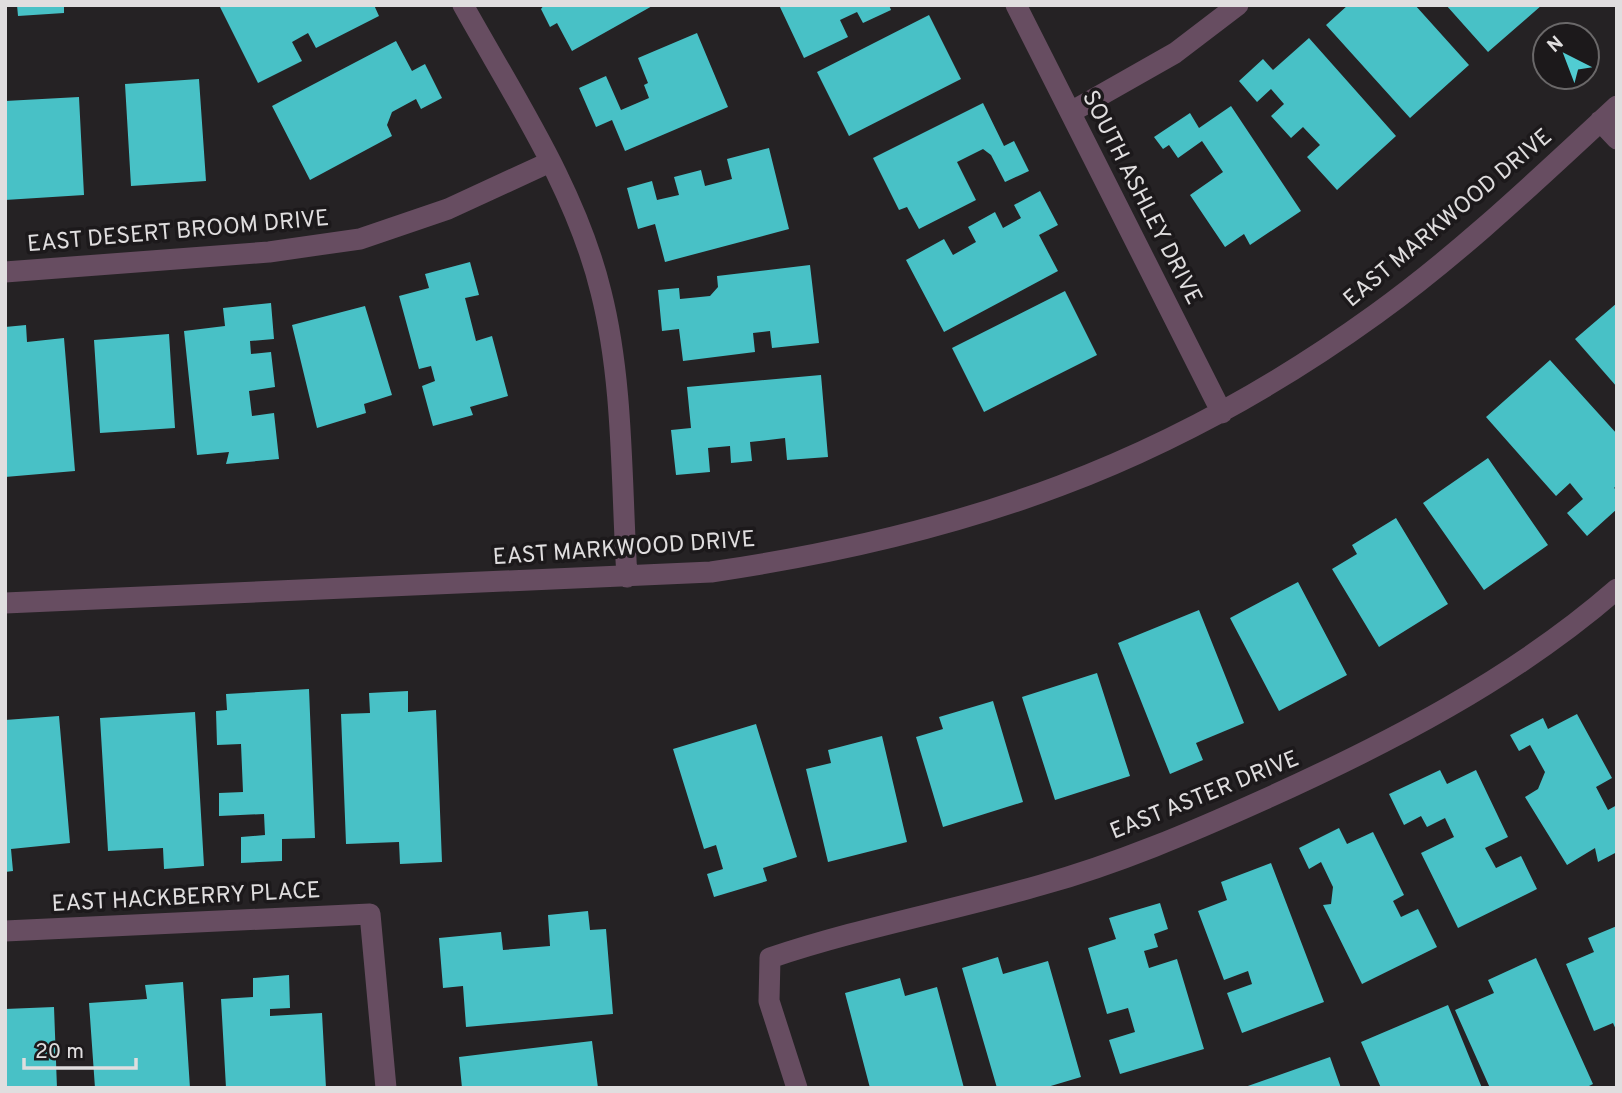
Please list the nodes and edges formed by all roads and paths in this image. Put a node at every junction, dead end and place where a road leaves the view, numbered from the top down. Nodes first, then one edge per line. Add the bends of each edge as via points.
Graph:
1 (463, 5) edge
2 (1016, 5) edge
3 (1238, 5) edge
4 (1617, 106) edge
5 (1071, 111) junction
6 (1600, 121) junction
7 (1617, 139) edge
8 (550, 162) junction
9 (5, 272) edge
10 (1222, 413) junction
11 (627, 577) junction
12 (1617, 589) edge
13 (5, 603) edge
14 (5, 932) edge
15 (386, 1088) edge
16 (797, 1088) edge

1 - 8 street
2 - 5 street, SOUTH ASHLEY DRIVE
3 - 5 street via 1175,53
4 - 6 street, EAST MARKWOOD DRIVE
5 - 10 street, SOUTH ASHLEY DRIVE
6 - 7 street
6 - 10 street, EAST MARKWOOD DRIVE via 1486,224 1377,313
8 - 9 street, EAST DESERT BROOM DRIVE via 448,209 360,239 269,252
8 - 11 street via 579,222 602,292 614,370
10 - 11 street, EAST MARKWOOD DRIVE via 1115,465 1013,505 912,535 808,558 711,572
11 - 13 street, EAST MARKWOOD DRIVE
12 - 16 street, EAST ASTER DRIVE via 1485,685 1351,761 1193,832 1043,885 823,940 770,958 769,1001
14 - 15 street, EAST HACKBERRY PLACE via 370,914

